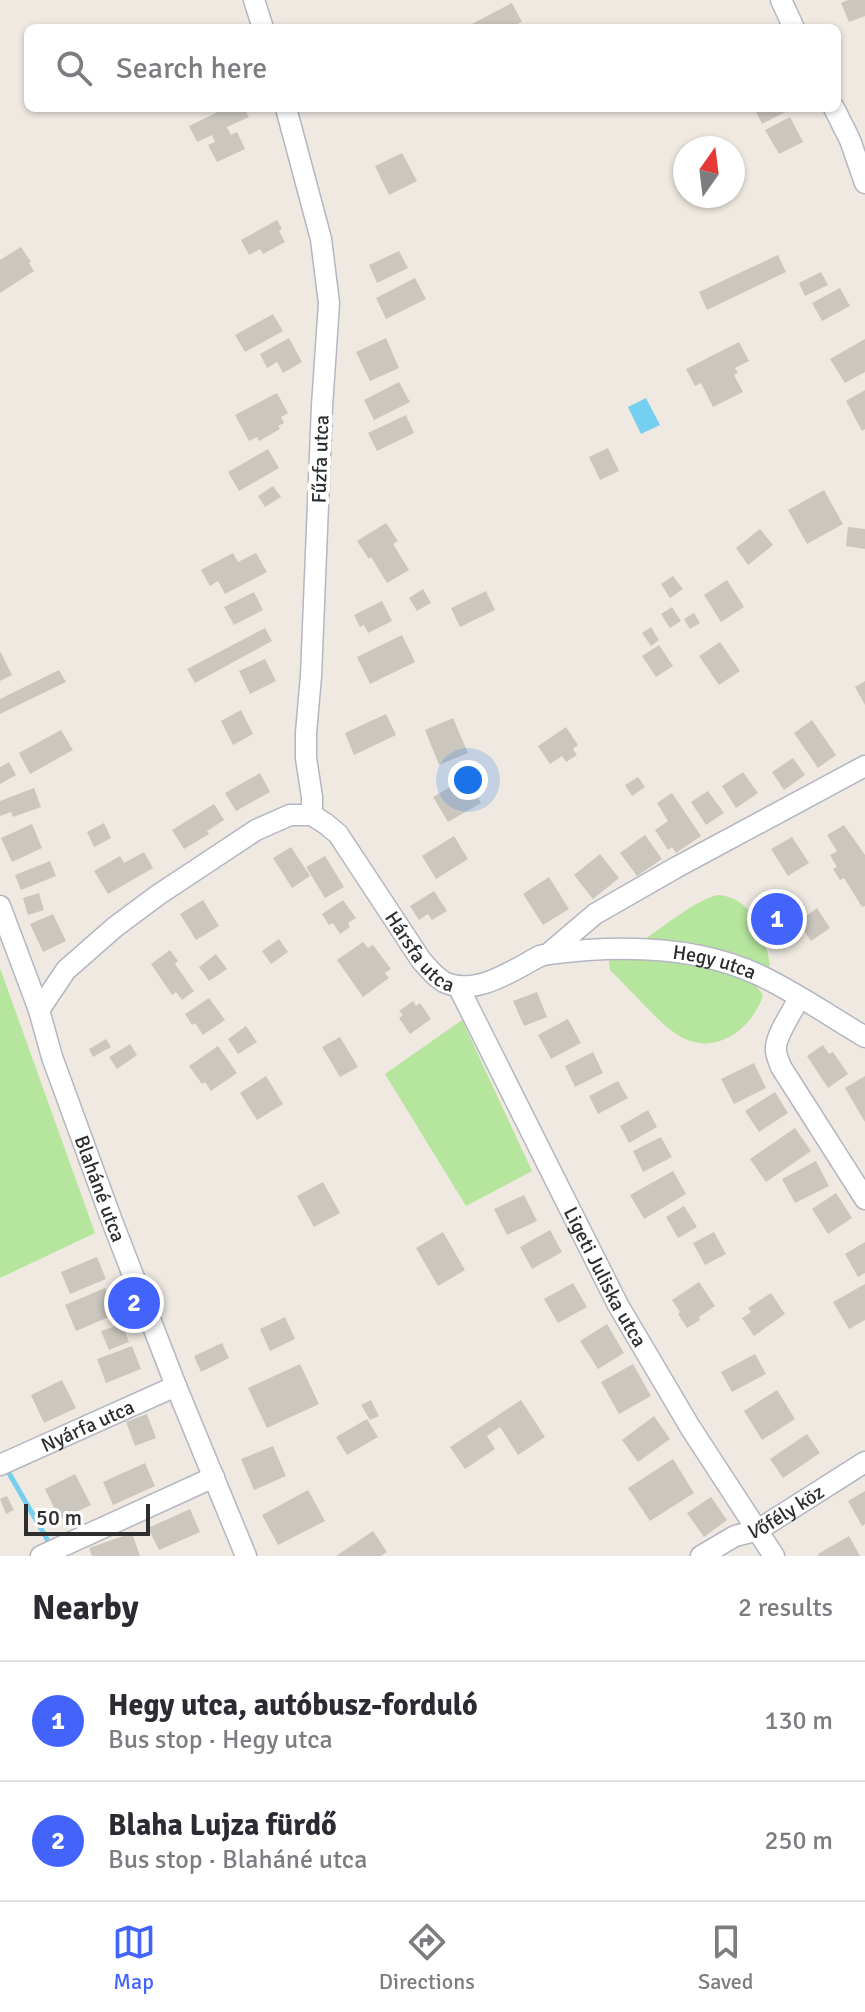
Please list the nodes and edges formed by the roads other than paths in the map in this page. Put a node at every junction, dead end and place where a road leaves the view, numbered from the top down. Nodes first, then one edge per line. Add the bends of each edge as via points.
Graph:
1 (254, 0) edge
2 (781, 0) edge
3 (262, 24) edge
4 (792, 24) edge
5 (287, 112) edge
6 (836, 112) edge
7 (865, 183) edge
8 (865, 766) edge
9 (312, 815) junction
10 (0, 906) edge
11 (548, 954) junction
12 (458, 986) junction
13 (799, 998) junction
14 (39, 1010) junction
15 (865, 1037) edge
16 (865, 1199) edge
17 (176, 1386) junction
18 (7, 1461) edge
19 (865, 1462) edge
20 (214, 1477) junction
21 (758, 1530) junction
22 (42, 1556) edge
23 (246, 1556) edge
24 (701, 1556) edge
25 (774, 1556) edge

1 - 3 street
2 - 4 street
5 - 9 street, Fűzfa utca via 321,239 329,303 306,733
6 - 7 street
8 - 11 street, Hársfa utca via 595,914
9 - 12 street, Hársfa utca via 338,834 421,960 444,982
9 - 14 street via 290,815 266,825 158,895 66,970
10 - 14 street, Blaháné utca
11 - 12 street, Hársfa utca via 490,981
11 - 13 street, Hegy utca via 619,948 714,959 760,975
12 - 21 street, Ligeti Juliska utca via 618,1305
13 - 15 street, Hegy utca
13 - 16 street via 779,1037 777,1057
14 - 17 street, Blaháné utca
17 - 18 street, Nyárfa utca
17 - 20 street, Blaháné utca
19 - 21 street, Vőfély köz
20 - 22 street
20 - 23 street, Blaháné utca
21 - 24 street, Vőfély köz via 735,1536
21 - 25 street, Ligeti Juliska utca

